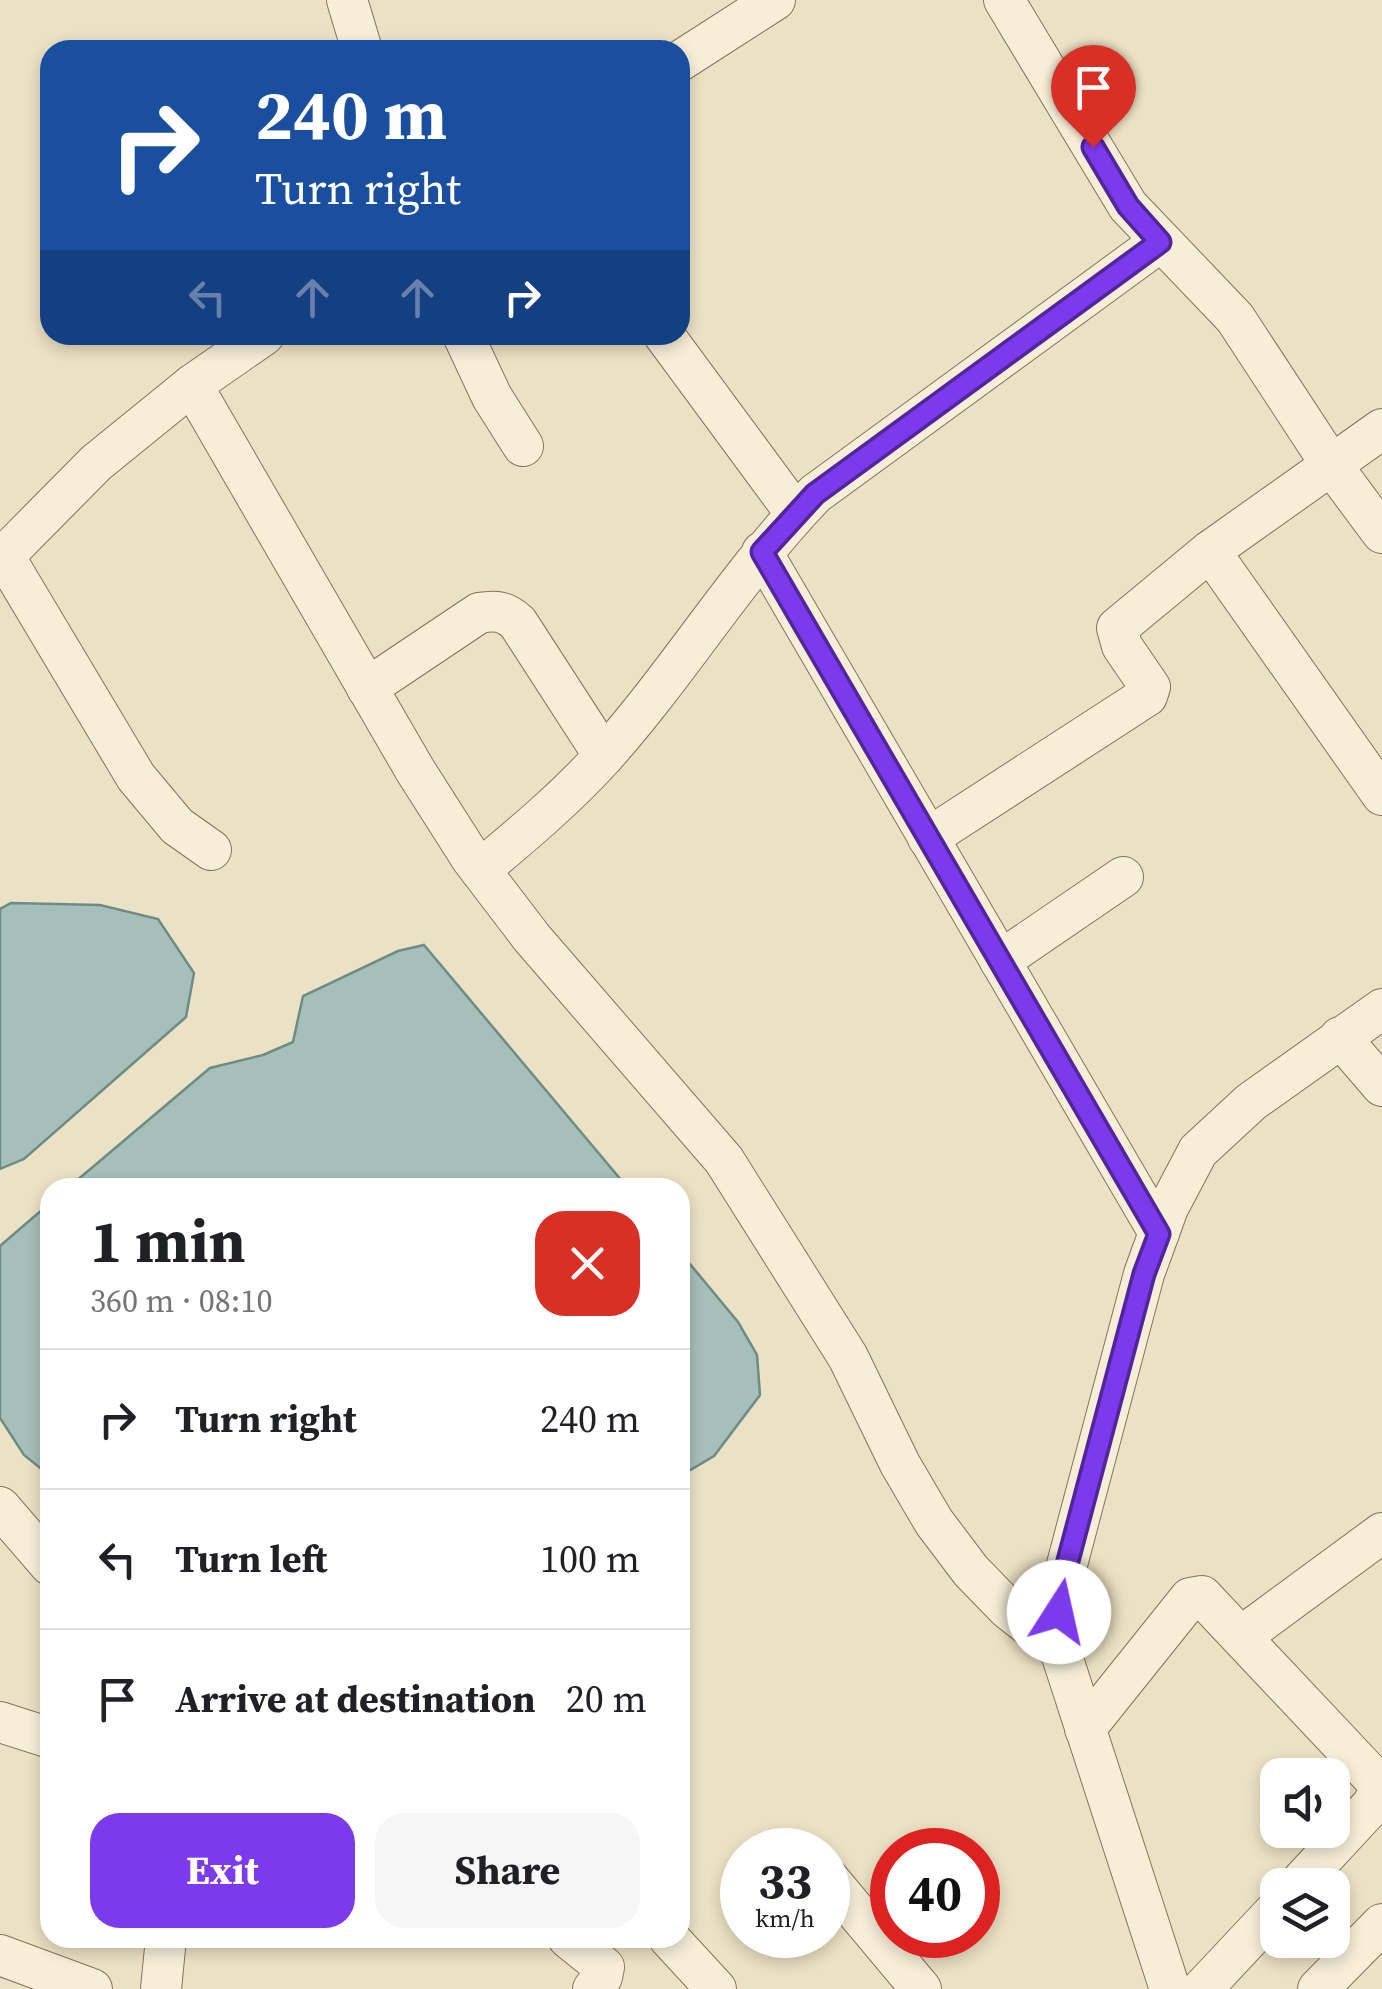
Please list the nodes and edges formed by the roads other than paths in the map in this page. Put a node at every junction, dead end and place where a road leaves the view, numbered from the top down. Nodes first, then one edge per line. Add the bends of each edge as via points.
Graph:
1 (347, 0) edge
2 (775, 0) edge
3 (1004, 0) edge
4 (737, 12) edge
5 (359, 40) edge
6 (690, 52) edge
7 (1160, 242) junction
8 (250, 345) edge
9 (467, 345) edge
10 (671, 345) edge
11 (192, 385) junction
12 (1382, 429) edge
13 (523, 446) dead end
14 (1330, 463) junction
15 (796, 514) junction
16 (1382, 533) edge
17 (1210, 551) junction
18 (762, 552) junction
19 (2, 558) edge
20 (367, 688) junction
21 (604, 756) junction
22 (1382, 794) edge
23 (928, 838) junction
24 (211, 850) dead end
25 (480, 870) junction
26 (1123, 877) dead end
27 (1000, 961) junction
28 (1382, 1009) edge
29 (1340, 1037) junction
30 (1382, 1086) edge
31 (1159, 1234) junction
32 (0, 1508) edge
33 (1382, 1533) edge
34 (40, 1554) edge
35 (1242, 1636) junction
36 (1060, 1650) junction
37 (0, 1722) edge
38 (1085, 1729) junction
39 (40, 1735) edge
40 (1382, 1787) edge
41 (1314, 1868) edge
42 (850, 1905) edge
43 (1382, 1924) edge
44 (1260, 1927) edge
45 (165, 1948) edge
46 (580, 1948) edge
47 (678, 1948) edge
48 (0, 1956) edge
49 (92, 1989) edge
50 (161, 1989) edge
51 (593, 1989) edge
52 (716, 1989) edge
53 (920, 1989) edge
54 (1170, 1989) edge
55 (1202, 1989) edge
56 (1318, 1989) edge

1 - 5 street
2 - 4 street
3 - 7 street via 1128,206
4 - 6 street
7 - 14 street via 1235,318
7 - 15 street
8 - 11 street
9 - 13 street
10 - 15 street
11 - 19 street via 96,463
11 - 20 street
12 - 14 street
14 - 16 street
14 - 17 street
15 - 18 street
17 - 22 street
17 - 23 street via 1118,628 1122,646 1150,686 1147,696
18 - 21 street
18 - 23 street
19 - 24 street via 136,777 177,826
20 - 21 street via 479,613 494,610 518,623
20 - 25 street
21 - 25 street
23 - 27 street
25 - 36 street via 724,1160 848,1357 934,1522 1008,1609
26 - 27 street
27 - 31 street
28 - 29 street
29 - 30 street
29 - 31 street via 1251,1102 1198,1151
31 - 36 street via 1065,1572
32 - 34 street
33 - 35 street
35 - 38 street via 1208,1600 1190,1598
35 - 40 street
36 - 38 street
37 - 39 street
38 - 54 street
40 - 41 street
42 - 53 street
43 - 56 street
44 - 55 street
45 - 50 street
46 - 51 street via 604,1967
47 - 52 street
48 - 49 street

